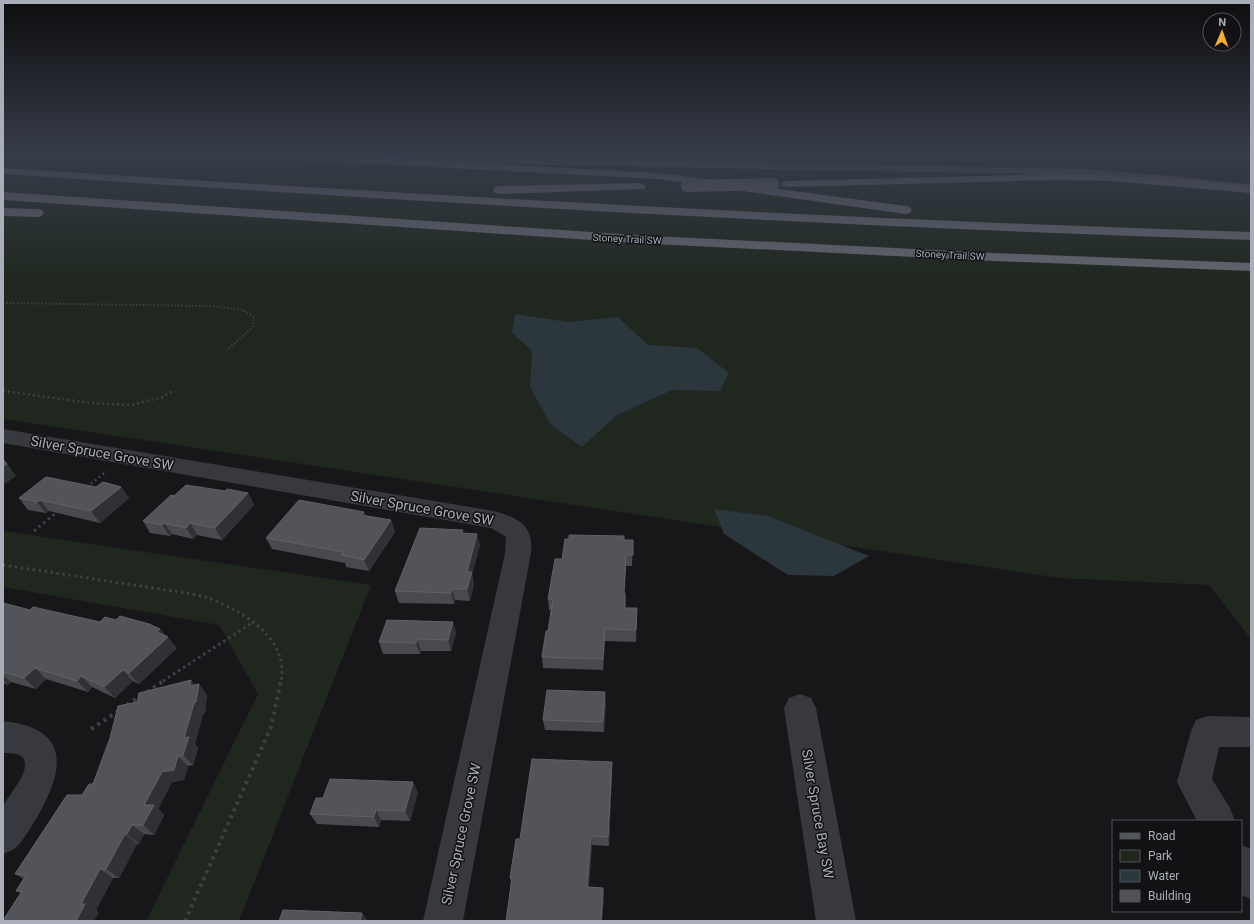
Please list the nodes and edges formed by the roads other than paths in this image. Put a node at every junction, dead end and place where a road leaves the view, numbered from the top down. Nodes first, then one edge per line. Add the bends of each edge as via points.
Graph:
1 (19, 197) edge
2 (383, 197) edge
3 (805, 197) edge
4 (916, 211) dead end
5 (3, 212) edge
6 (54, 213) dead end
7 (967, 214) dead end
8 (93, 215) dead end
9 (1251, 229) edge
10 (543, 234) junction
11 (1251, 236) edge
12 (1251, 267) edge
13 (3, 436) edge
14 (800, 708) dead end
15 (1251, 732) edge
16 (3, 737) edge
17 (1216, 820) edge
18 (3, 836) edge
19 (1242, 865) edge
20 (1251, 880) edge
21 (444, 921) edge
22 (836, 921) edge

1 - 10 highway, Stoney Trail SW
2 - 11 highway via 939,225
3 - 4 highway
5 - 6 highway
7 - 9 highway
8 - 10 highway via 353,228
10 - 12 highway, Stoney Trail SW via 994,258
13 - 21 street, Silver Spruce Grove SW via 494,520 510,526 516,532 520,541 518,553
14 - 22 street, Silver Spruce Bay SW
15 - 17 street via 1207,730 1194,782
16 - 18 street via 32,744 41,761 38,779 29,797
19 - 20 street

